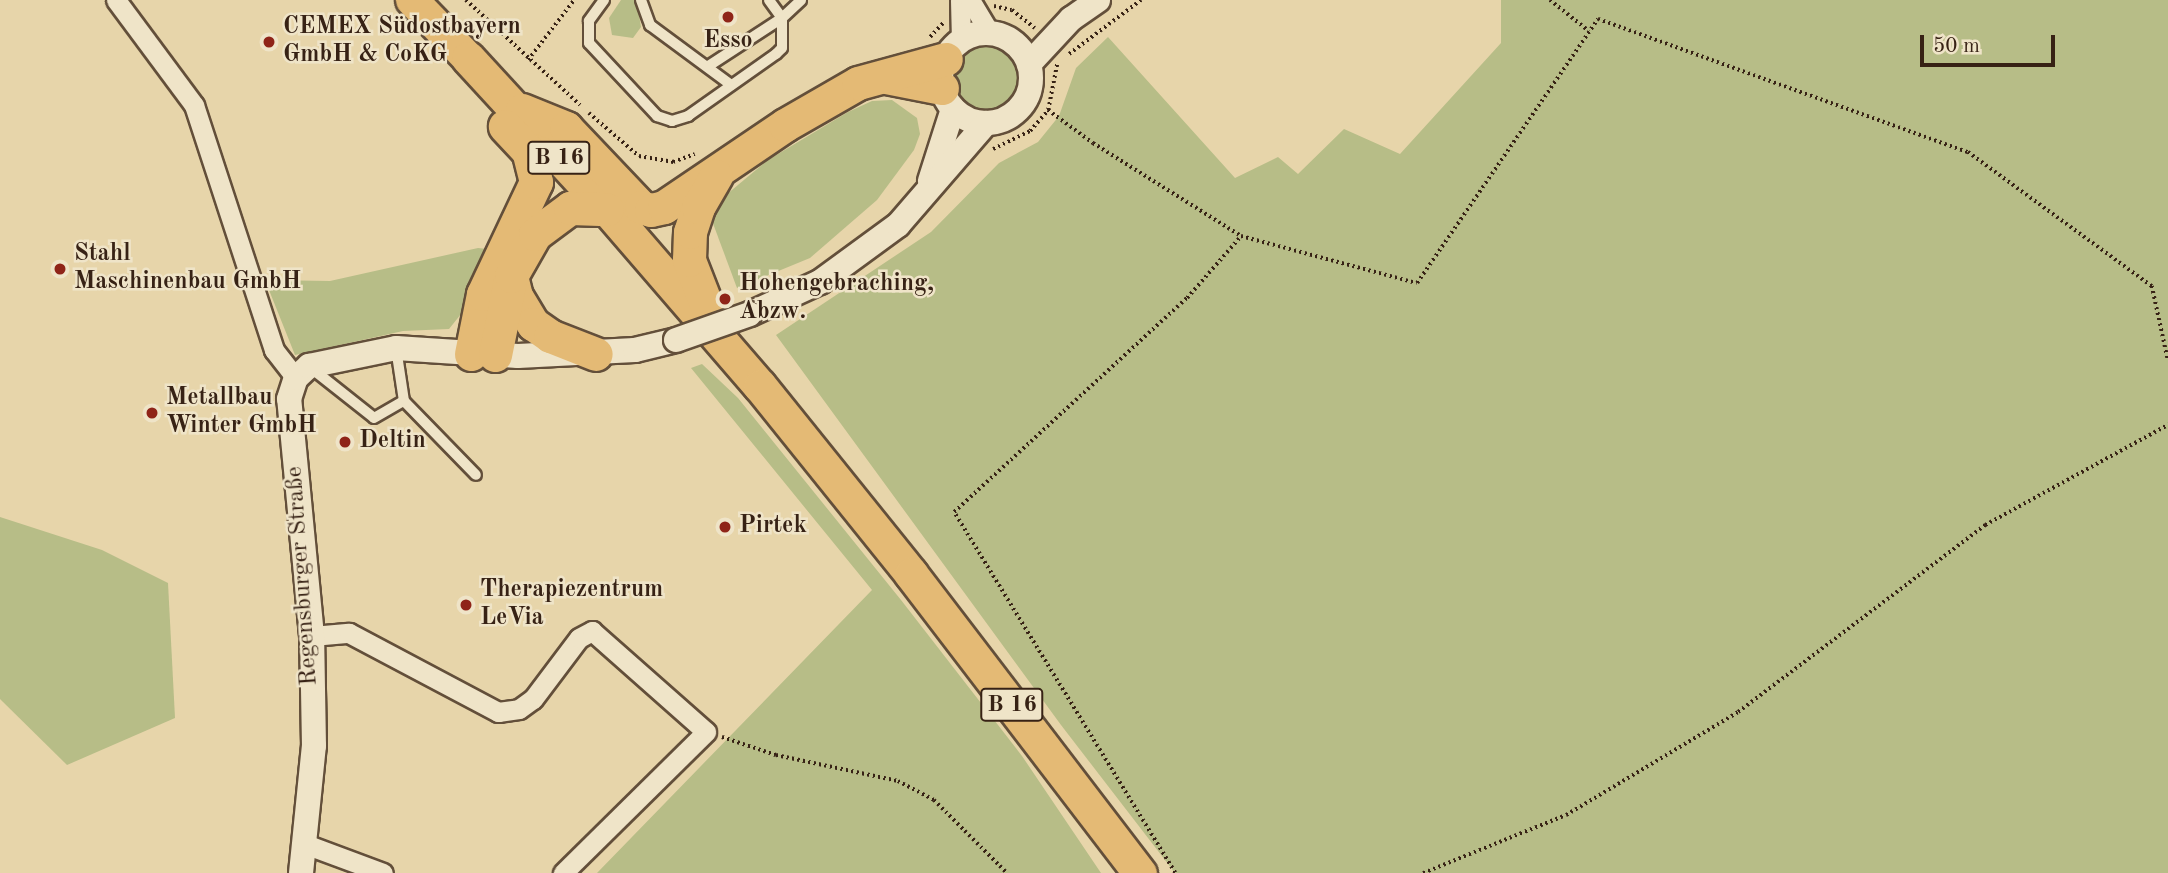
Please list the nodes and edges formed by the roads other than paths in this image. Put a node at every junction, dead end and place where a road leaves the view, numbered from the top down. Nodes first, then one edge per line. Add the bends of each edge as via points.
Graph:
1 (116, 0) edge
2 (412, 0) edge
3 (604, 0) edge
4 (641, 0) edge
5 (769, 0) edge
6 (801, 0) edge
7 (960, 0) edge
8 (970, 0) edge
9 (1098, 0) edge
10 (782, 18) junction
11 (1071, 19) junction
12 (998, 35) junction
13 (468, 58) junction
14 (1029, 64) junction
15 (710, 65) junction
16 (951, 74) junction
17 (732, 85) junction
18 (512, 106) junction
19 (986, 123) junction
20 (718, 174) junction
21 (927, 191) junction
22 (607, 209) junction
23 (512, 276) junction
24 (725, 345) junction
25 (396, 348) junction
26 (483, 354) junction
27 (596, 354) junction
28 (302, 372) junction
29 (404, 401) junction
30 (476, 475) dead end
31 (312, 635) junction
32 (305, 844) junction
33 (301, 873) edge
34 (383, 873) edge
35 (563, 873) edge
36 (1140, 873) edge

1 - 28 street via 194,105 274,350
2 - 13 main road, B 16
3 - 17 lane via 589,22 589,43 657,116 672,121 688,116
4 - 15 lane via 650,25 695,61
5 - 10 lane
6 - 10 lane
7 - 16 street
8 - 12 street
9 - 11 street
10 - 15 lane
10 - 17 lane via 782,48
11 - 12 street
11 - 14 street
12 - 14 street via 1024,53
12 - 16 street
13 - 18 highway, B 16
13 - 26 highway via 475,91 528,151 536,182 483,294
14 - 19 street via 1029,92 1023,105 1000,121
15 - 17 lane
16 - 19 street
16 - 20 highway via 877,75 785,125
16 - 21 street
18 - 20 highway via 566,128 651,210
18 - 22 highway, B 16
19 - 21 street
20 - 24 highway via 698,206 690,232 689,260
21 - 27 street, bridge via 898,225 820,282 750,314 676,340
22 - 23 highway via 581,206 555,216 520,254
22 - 24 highway, B 16
23 - 26 highway
23 - 27 highway via 516,296 533,324 550,336
24 - 36 highway, B 16 via 911,574
25 - 26 street
25 - 28 street
25 - 29 lane
26 - 27 street
28 - 29 lane via 374,418
28 - 31 street, Regensburger Straße via 289,399
29 - 30 lane
31 - 32 street, Regensburger Straße via 313,746
31 - 35 street via 349,633 498,712 519,709 533,699 579,638 592,631 706,732
32 - 33 street, Regensburger Straße
32 - 34 street

